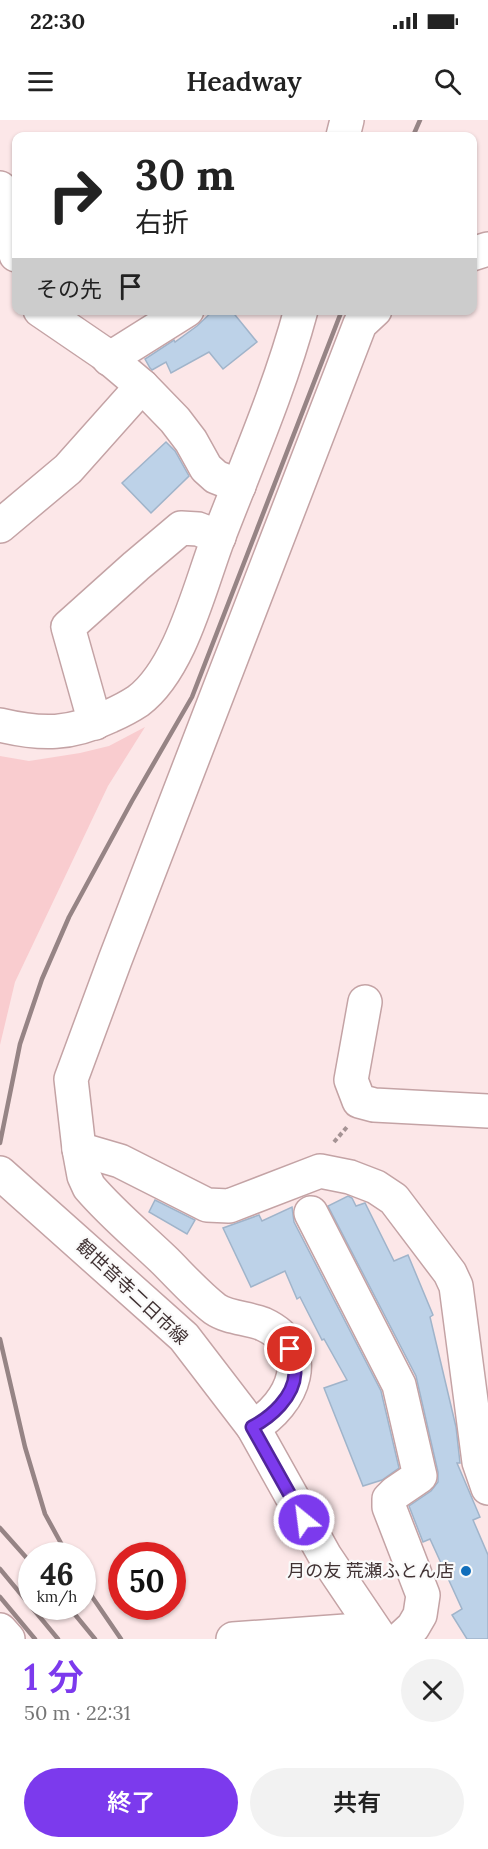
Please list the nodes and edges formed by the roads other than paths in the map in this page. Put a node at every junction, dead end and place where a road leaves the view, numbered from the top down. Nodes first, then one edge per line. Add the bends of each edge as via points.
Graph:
1 (0, 188) edge
2 (12, 238) edge
3 (47, 315) edge
4 (179, 315) edge
5 (300, 315) edge
6 (370, 315) edge
7 (109, 358) junction
8 (142, 386) junction
9 (239, 486) junction
10 (0, 526) edge
11 (219, 537) junction
12 (95, 723) junction
13 (0, 725) edge
14 (365, 1002) dead end
15 (488, 1111) edge
16 (79, 1149) junction
17 (0, 1173) edge
18 (311, 1213) dead end
19 (252, 1427) junction
20 (488, 1488) edge
21 (0, 1630) edge
22 (385, 1636) edge
23 (8, 1639) edge
24 (233, 1639) edge

1 - 2 street
3 - 7 street
4 - 7 street
5 - 9 street via 281,380
6 - 16 street via 360,324 71,1079
7 - 8 street
8 - 9 street via 175,420 206,468 216,477
8 - 10 street via 68,469
9 - 11 street
11 - 12 street via 166,668 139,700
11 - 12 street via 181,528 68,627
12 - 13 street via 47,733
14 - 15 street via 351,1080 359,1101
16 - 19 street via 89,1188 217,1310 263,1324 280,1335 290,1349 295,1375 291,1388 268,1419
16 - 20 street via 120,1161 207,1205 219,1207 320,1171 368,1183 394,1200 456,1286 479,1462
17 - 19 street, 観世音寺二日市線 via 184,1337
18 - 22 street via 399,1385 420,1476 389,1499 423,1595 420,1615 413,1627
19 - 22 street, 観世音寺二日市線 via 325,1556
21 - 23 street
22 - 24 street

